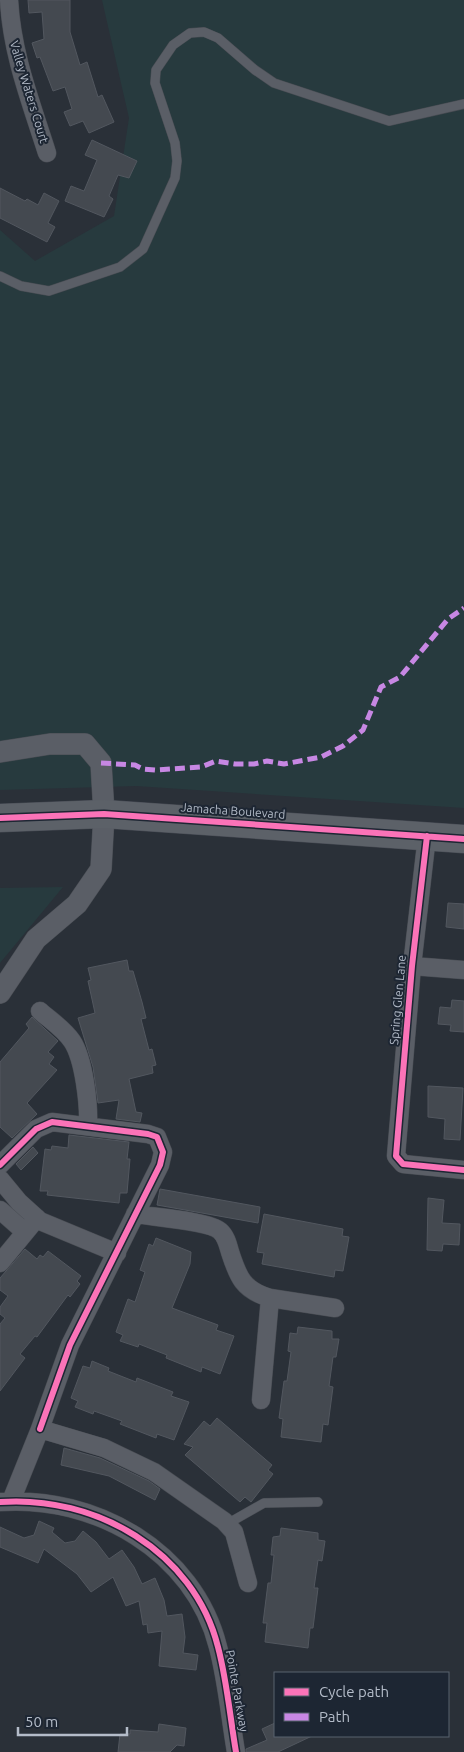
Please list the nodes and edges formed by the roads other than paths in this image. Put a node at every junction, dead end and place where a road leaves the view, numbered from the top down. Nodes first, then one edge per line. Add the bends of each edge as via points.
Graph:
1 (9, 0) edge
2 (464, 104) edge
3 (47, 153) dead end
4 (0, 276) edge
5 (0, 752) edge
6 (104, 814) junction
7 (0, 818) edge
8 (427, 836) junction
9 (464, 839) edge
10 (412, 966) junction
11 (464, 970) edge
12 (0, 993) edge
13 (40, 1011) dead end
14 (88, 1126) junction
15 (464, 1170) edge
16 (0, 1177) edge
17 (0, 1210) edge
18 (135, 1214) junction
19 (36, 1218) junction
20 (25, 1232) junction
21 (117, 1252) junction
22 (0, 1263) edge
23 (270, 1298) junction
24 (335, 1308) dead end
25 (261, 1400) dead end
26 (40, 1429) junction
27 (5, 1501) edge
28 (318, 1502) dead end
29 (227, 1524) junction
30 (248, 1583) dead end
31 (236, 1752) edge

1 - 3 street, Valley Waters Court via 11,33
2 - 4 lane via 389,121 274,83 218,38 204,32 190,33 173,45 156,70 155,84 178,161 174,178 142,249 120,267 49,291 21,286
5 - 6 street via 50,744 85,744 101,763
6 - 7 main road, Jamacha Boulevard
6 - 8 main road, Jamacha Boulevard
6 - 12 street via 101,869 77,904 36,939
8 - 9 main road, Jamacha Boulevard
8 - 10 street, Spring Glen Lane
10 - 11 street
10 - 15 street, Spring Glen Lane via 396,1156 403,1164
13 - 14 street via 71,1040 76,1050 89,1112
14 - 16 street via 52,1122 42,1125
14 - 18 street via 148,1134 157,1137 161,1143 160,1165
16 - 19 street
17 - 20 street
18 - 21 street
18 - 23 street via 208,1224 220,1230 248,1289
19 - 20 street
19 - 21 street
20 - 22 street
21 - 26 street via 70,1345
23 - 24 street
23 - 25 street
26 - 27 street
26 - 29 street via 104,1448 154,1472
27 - 31 street, Pointe Parkway via 49,1502 87,1511 138,1537 168,1562 193,1593 215,1638
28 - 29 lane via 264,1503
29 - 30 street via 238,1541

